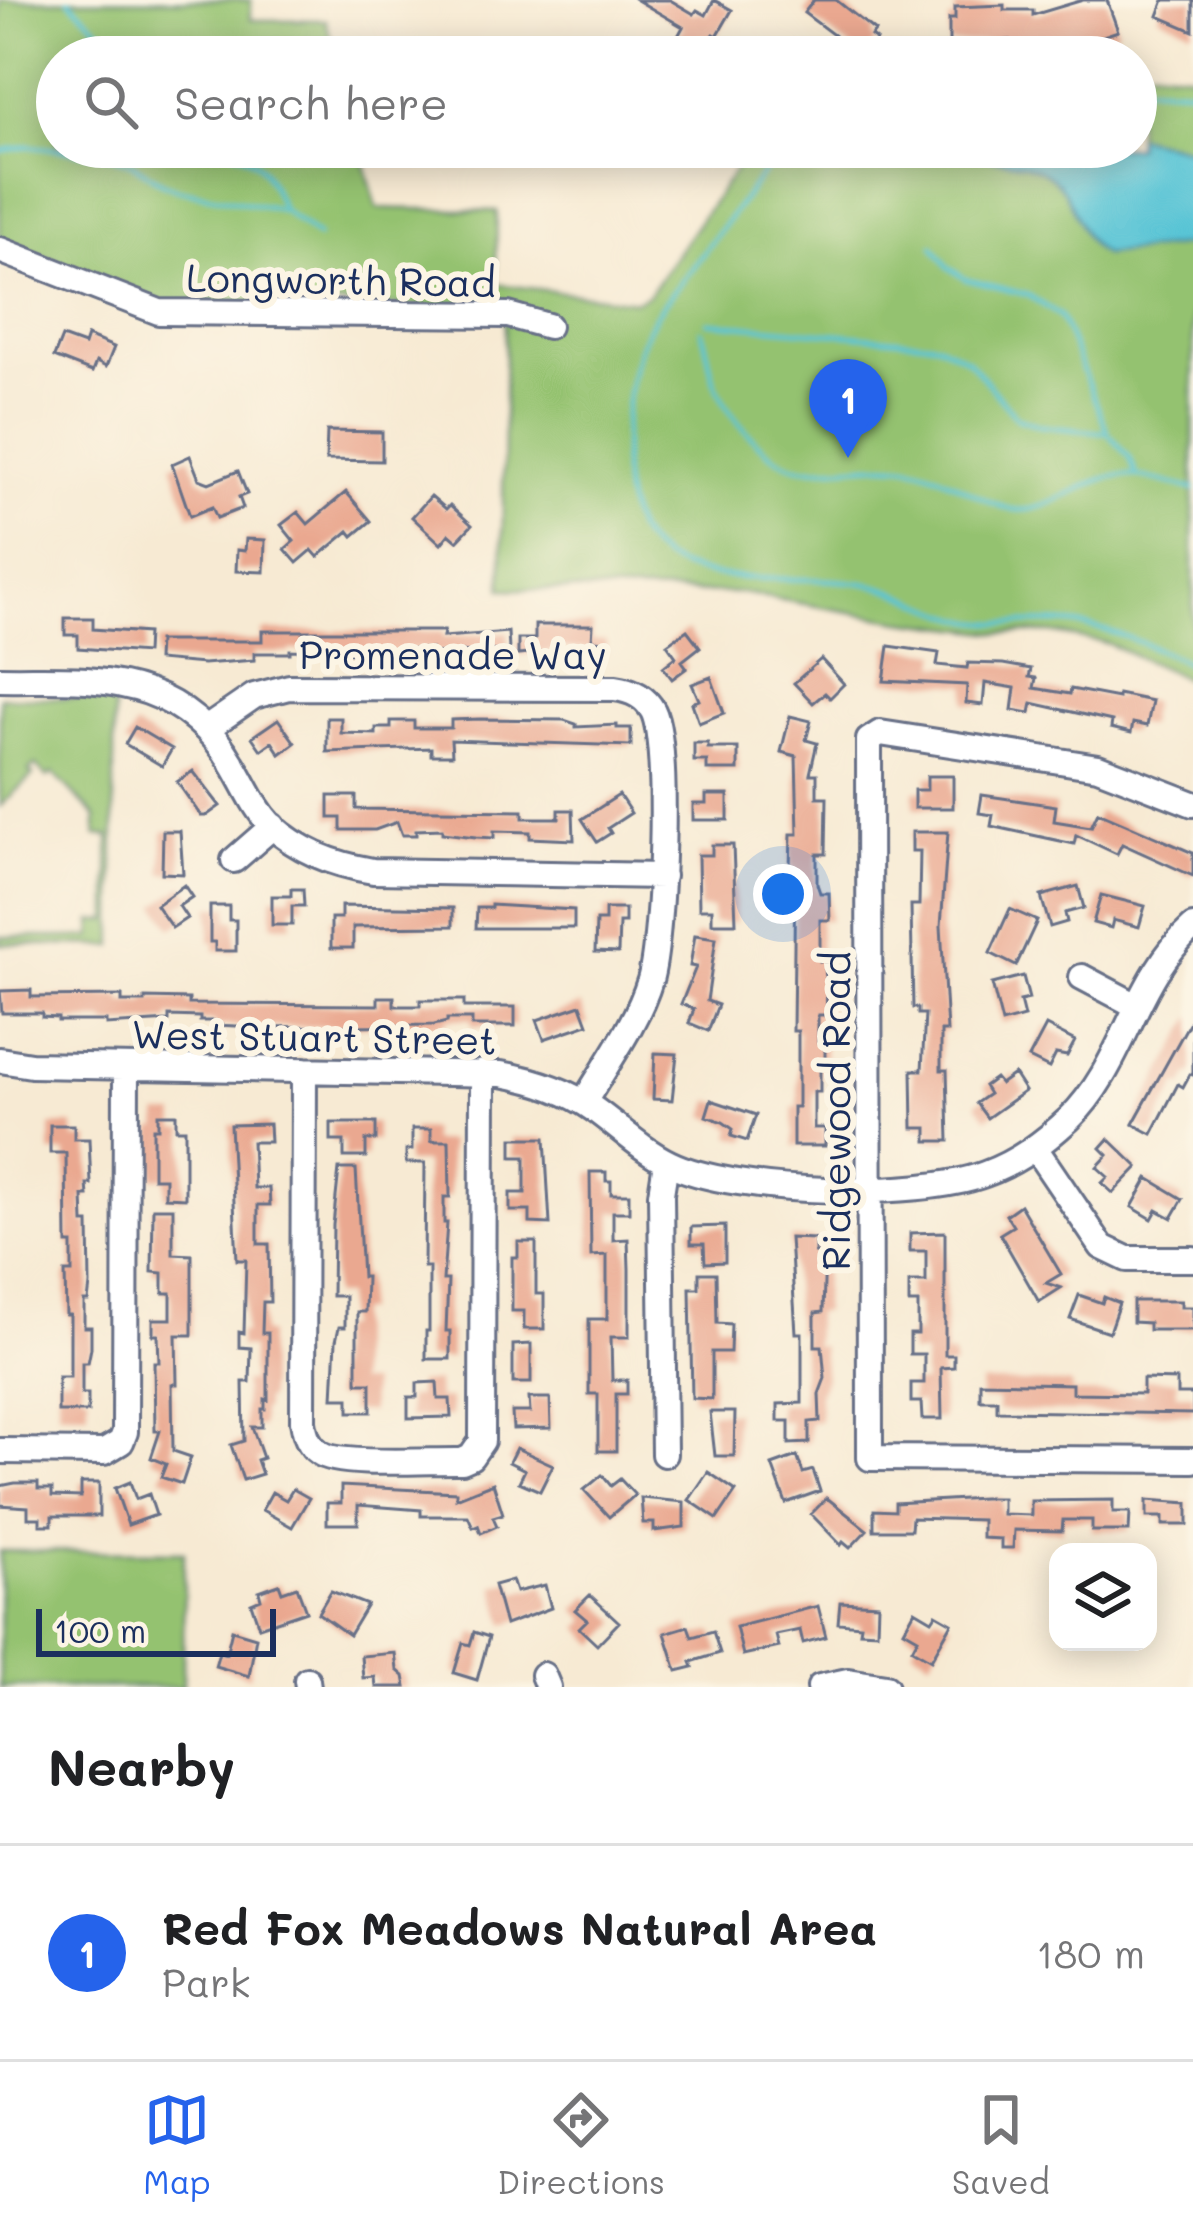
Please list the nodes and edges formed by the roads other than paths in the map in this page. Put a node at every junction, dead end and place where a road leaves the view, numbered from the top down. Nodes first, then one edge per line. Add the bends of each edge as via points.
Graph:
1 (0, 250) edge
2 (548, 326) dead end
3 (0, 680) edge
4 (206, 729) junction
5 (1193, 804) edge
6 (273, 826) junction
7 (234, 860) dead end
8 (662, 876) junction
9 (1193, 927) edge
10 (1082, 976) dead end
11 (1137, 1006) junction
12 (0, 1060) edge
13 (126, 1068) junction
14 (304, 1070) junction
15 (483, 1072) junction
16 (584, 1102) junction
17 (1035, 1148) junction
18 (666, 1162) junction
19 (871, 1188) junction
20 (1193, 1259) edge
21 (0, 1451) edge
22 (664, 1454) dead end
23 (1193, 1460) edge
24 (820, 1687) edge
25 (886, 1687) edge

1 - 2 street, Longworth Road via 159,312 508,316
3 - 4 street via 119,683 164,698
4 - 6 street
4 - 8 street, Promenade Way via 254,696 289,687 627,690 647,703 658,731
5 - 19 street, Ridgewood Road via 1098,766 880,733 868,740
6 - 7 street
6 - 8 street via 328,860 373,872
8 - 16 street, Promenade Way via 658,951 642,1004
9 - 11 street, West Stuart Street
10 - 11 street
11 - 17 street, West Stuart Street via 1094,1089
12 - 13 street, West Stuart Street
13 - 14 street, West Stuart Street
13 - 21 street via 125,1432 104,1452
14 - 15 street, West Stuart Street
14 - 15 street via 303,1420 314,1450 336,1460 462,1461 482,1441
15 - 16 street, West Stuart Street via 525,1078
16 - 18 street, West Stuart Street
17 - 19 street, West Stuart Street via 956,1182
17 - 20 street via 1102,1247 1127,1259
18 - 19 street, West Stuart Street via 732,1183
18 - 22 street
19 - 23 street, Ridgewood Road via 870,1458
24 - 25 street

